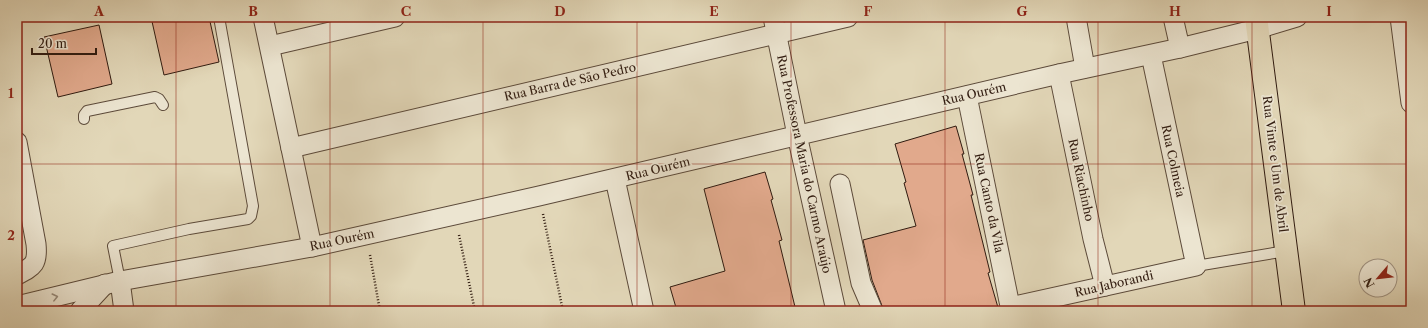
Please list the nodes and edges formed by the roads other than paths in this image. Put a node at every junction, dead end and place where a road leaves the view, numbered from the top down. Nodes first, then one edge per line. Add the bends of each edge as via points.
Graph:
1 (219, 17) edge
2 (263, 17) edge
3 (395, 17) edge
4 (848, 17) edge
5 (1076, 17) edge
6 (1173, 17) edge
7 (1296, 17) edge
8 (1400, 17) edge
9 (1257, 23) edge
10 (775, 25) edge
11 (270, 46) junction
12 (1180, 48) junction
13 (1151, 55) junction
14 (1085, 68) junction
15 (1059, 74) junction
16 (967, 96) junction
17 (1411, 103) edge
18 (163, 105) dead end
19 (84, 119) dead end
20 (797, 135) junction
21 (17, 142) edge
22 (291, 148) junction
23 (615, 179) junction
24 (840, 184) dead end
25 (312, 247) junction
26 (1286, 251) junction
27 (1196, 266) junction
28 (17, 275) edge
29 (113, 283) junction
30 (1105, 286) junction
31 (17, 306) edge
32 (1010, 309) edge
33 (80, 311) edge
34 (124, 311) edge
35 (644, 311) edge
36 (836, 311) edge
37 (873, 311) edge
38 (1294, 311) edge

1 - 29 lane via 252,216 248,219 113,246
2 - 11 street
3 - 11 street
4 - 10 street, Rua Barra de São Pedro
5 - 14 street
6 - 12 street
7 - 9 street, Rua Ourém
8 - 17 street
9 - 12 street, Rua Ourém
9 - 26 main road, Rua Vinte e Um de Abril
10 - 20 street, Rua Professora Maria do Carmo Araújo
10 - 22 street, Rua Barra de São Pedro
11 - 22 street
12 - 13 street, Rua Ourém
13 - 14 street, Rua Ourém
13 - 27 street, Rua Colmeia
14 - 15 street, Rua Ourém
15 - 16 street, Rua Ourém
15 - 30 street, Rua Riachinho
16 - 20 street, Rua Ourém
16 - 32 street, Rua Canto da Vila
18 - 19 lane via 155,97 87,111
20 - 23 street, Rua Ourém
20 - 36 street, Rua Professora Maria do Carmo Araújo
21 - 28 street via 37,257 33,265
22 - 25 street
23 - 25 street, Rua Ourém
23 - 35 street
24 - 37 street via 862,283
25 - 29 street, Rua Ourém
26 - 27 lane
26 - 38 main road, Rua Vinte e Um de Abril
27 - 30 street, Rua Jaborandi
31 -> 29 street, Rua Ourém
29 - 33 street
29 - 34 street
30 - 32 street, Rua Jaborandi

